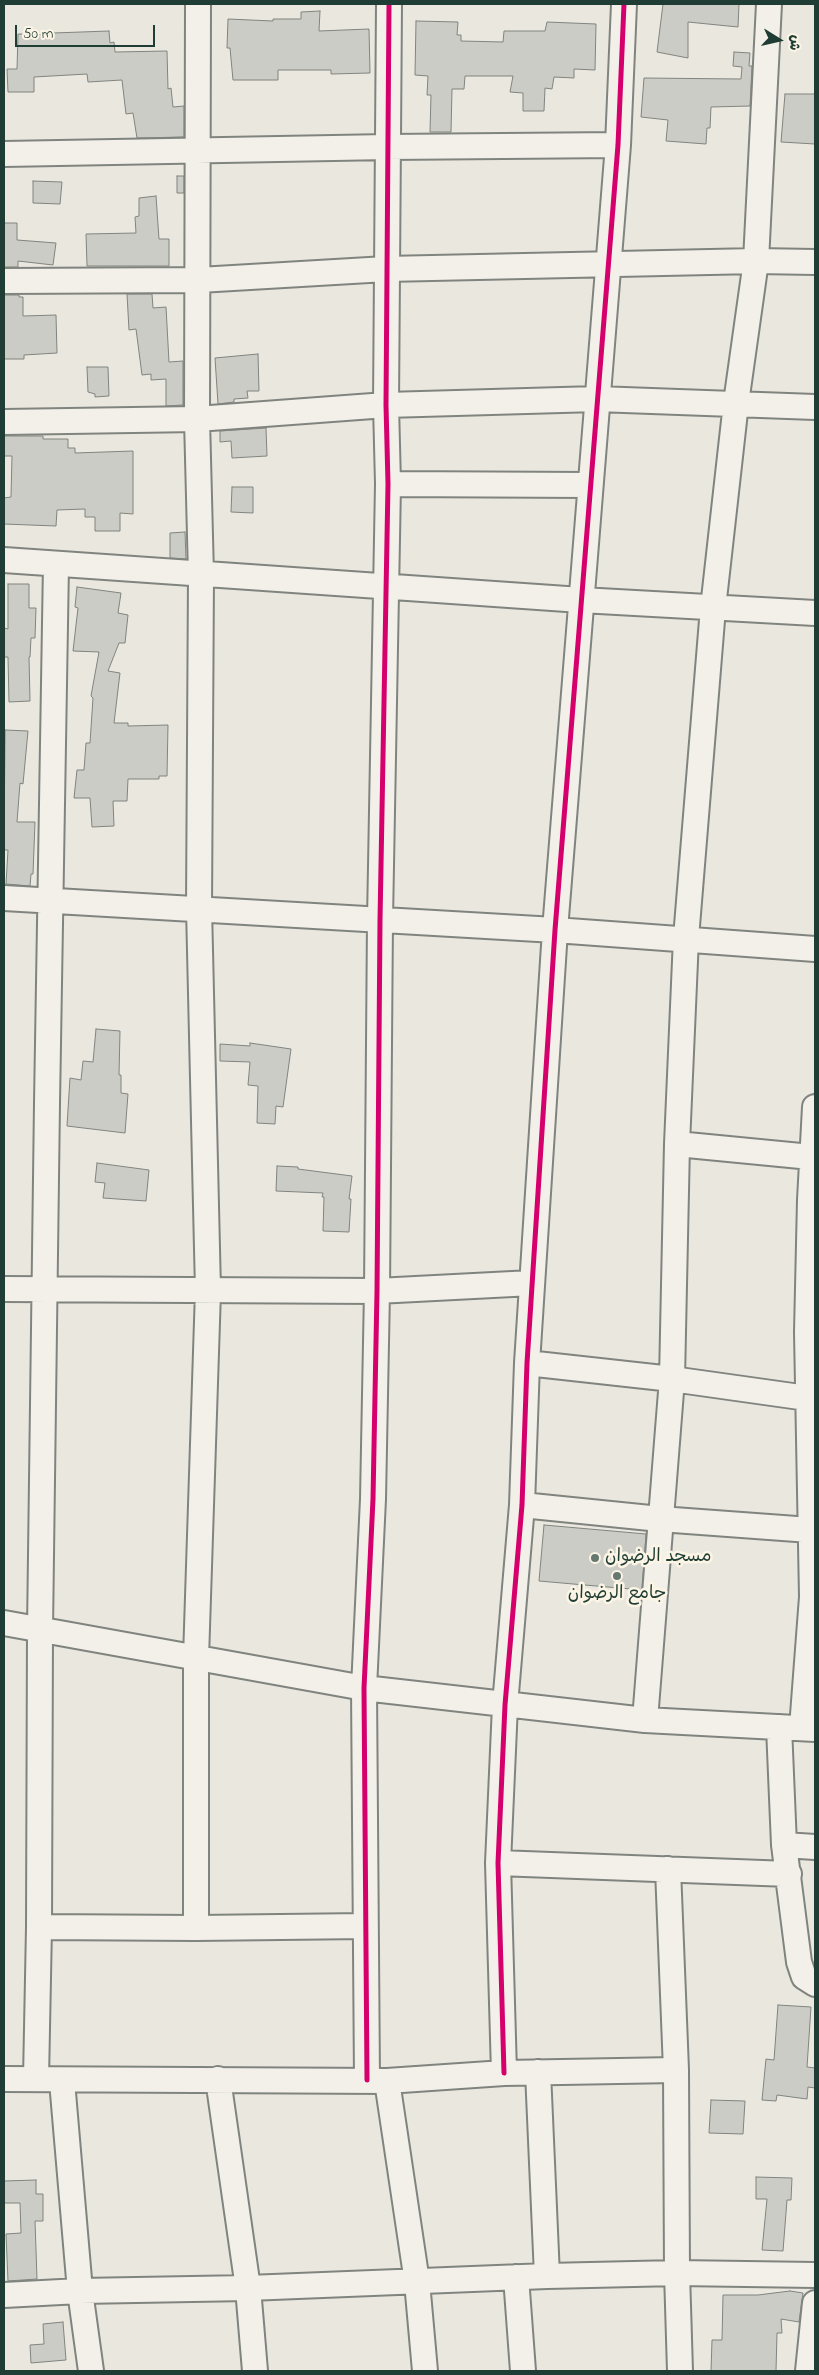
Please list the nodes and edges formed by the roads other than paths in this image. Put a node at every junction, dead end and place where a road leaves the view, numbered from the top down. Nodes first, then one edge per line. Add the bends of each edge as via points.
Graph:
1 (198, 4) edge
2 (389, 4) edge
3 (624, 4) edge
4 (769, 4) edge
5 (618, 146) junction
6 (388, 147) junction
7 (198, 151) junction
8 (4, 154) edge
9 (756, 261) junction
10 (815, 262) edge
11 (609, 264) junction
12 (386, 270) junction
13 (199, 280) junction
14 (4, 281) edge
15 (598, 399) junction
16 (736, 403) junction
17 (386, 406) junction
18 (815, 407) edge
19 (197, 419) junction
20 (4, 422) edge
21 (388, 484) junction
22 (590, 485) junction
23 (4, 560) edge
24 (56, 564) junction
25 (201, 575) junction
26 (385, 586) junction
27 (580, 600) junction
28 (713, 608) junction
29 (815, 613) edge
30 (4, 898) edge
31 (50, 900) junction
32 (199, 908) junction
33 (380, 920) junction
34 (555, 930) junction
35 (686, 938) junction
36 (815, 949) edge
37 (815, 1107) edge
38 (677, 1144) junction
39 (811, 1157) junction
40 (812, 1200) edge
41 (532, 1283) junction
42 (4, 1290) edge
43 (45, 1290) junction
44 (377, 1291) junction
45 (208, 1292) junction
46 (811, 1333) edge
47 (527, 1363) junction
48 (672, 1379) junction
49 (807, 1398) junction
50 (812, 1466) edge
51 (522, 1505) junction
52 (660, 1519) junction
53 (810, 1530) junction
54 (814, 1598) edge
55 (4, 1623) edge
56 (40, 1630) junction
57 (196, 1658) junction
58 (364, 1688) junction
59 (505, 1705) junction
60 (645, 1720) junction
61 (779, 1726) junction
62 (809, 1728) edge
63 (784, 1845) junction
64 (815, 1847) edge
65 (498, 1863) junction
66 (668, 1869) junction
67 (789, 1874) junction
68 (365, 1926) junction
69 (39, 1927) junction
70 (196, 1928) junction
71 (815, 1984) edge
72 (676, 2070) junction
73 (538, 2072) junction
74 (504, 2073) junction
75 (4, 2079) edge
76 (36, 2079) junction
77 (218, 2079) junction
78 (377, 2080) junction
79 (62, 2081) junction
80 (677, 2273) junction
81 (815, 2275) edge
82 (547, 2276) junction
83 (516, 2277) junction
84 (418, 2282) junction
85 (248, 2288) junction
86 (80, 2291) junction
87 (4, 2295) edge
88 (815, 2303) edge
89 (91, 2371) edge
90 (255, 2371) edge
91 (425, 2371) edge
92 (523, 2371) edge
93 (680, 2371) edge
94 (808, 2371) edge

1 - 7 street
2 - 6 street
3 - 5 street
4 - 9 street
5 - 6 street
5 - 11 street
6 - 7 street
6 - 12 street
7 - 8 street
7 - 13 street
9 - 10 street
9 - 11 street
9 - 16 street
11 - 12 street
11 - 15 street
12 - 13 street
12 - 17 street
13 - 14 street
13 - 19 street
15 - 16 street
15 - 17 street
15 - 22 street
16 - 18 street
16 - 28 street
17 - 19 street
17 - 21 street
19 - 20 street
19 - 25 street
21 - 22 street
21 - 26 street
22 - 27 street
23 - 24 street
24 - 25 street
24 - 31 street
25 - 26 street
25 - 32 street
26 - 27 street
26 - 33 street
27 - 28 street
27 - 34 street
28 - 29 street
28 - 35 street
30 - 31 street
31 - 32 street
31 - 43 street
32 - 33 street
32 - 45 street
33 - 34 street
33 - 44 street
34 - 35 street
34 - 41 street
35 - 36 street
35 - 38 street
37 - 39 street
38 - 39 street
38 - 48 street
39 - 40 street
40 - 46 street
41 - 44 street
41 - 47 street
42 - 43 street
43 - 45 street
43 - 56 street
44 - 45 street
44 - 58 street via 373,1499
45 - 57 street
46 - 49 street
47 - 48 street
47 - 51 street
48 - 49 street
48 - 52 street
49 - 50 street
50 - 53 street
51 - 52 street
51 - 59 street
52 - 53 street
52 - 60 street
53 - 54 street
54 - 62 street
55 - 56 street
56 - 57 street
56 - 69 street
57 - 58 street
57 - 70 street
58 - 59 street
58 - 68 street
59 - 60 street
59 - 65 street
60 - 61 street
61 - 62 street
61 - 63 street
63 - 64 street
63 - 67 street
65 - 66 street
65 - 74 street
66 - 67 street
66 - 72 street
67 - 71 street via 799,1962 804,1977
68 - 70 street
68 - 78 street
69 - 70 street
69 - 76 street
72 - 73 street
72 - 80 street
73 - 74 street
73 - 82 street
74 - 78 street
75 - 76 street
76 - 79 street
77 - 78 street
77 - 79 street
77 - 85 street
78 - 84 street
79 - 86 street
80 - 81 street
80 - 82 street
80 - 93 street
82 - 83 street
83 - 84 street
83 - 92 street
84 - 85 street
84 - 91 street
85 - 86 street
85 - 90 street
86 - 87 street
86 - 89 street
88 - 94 street

